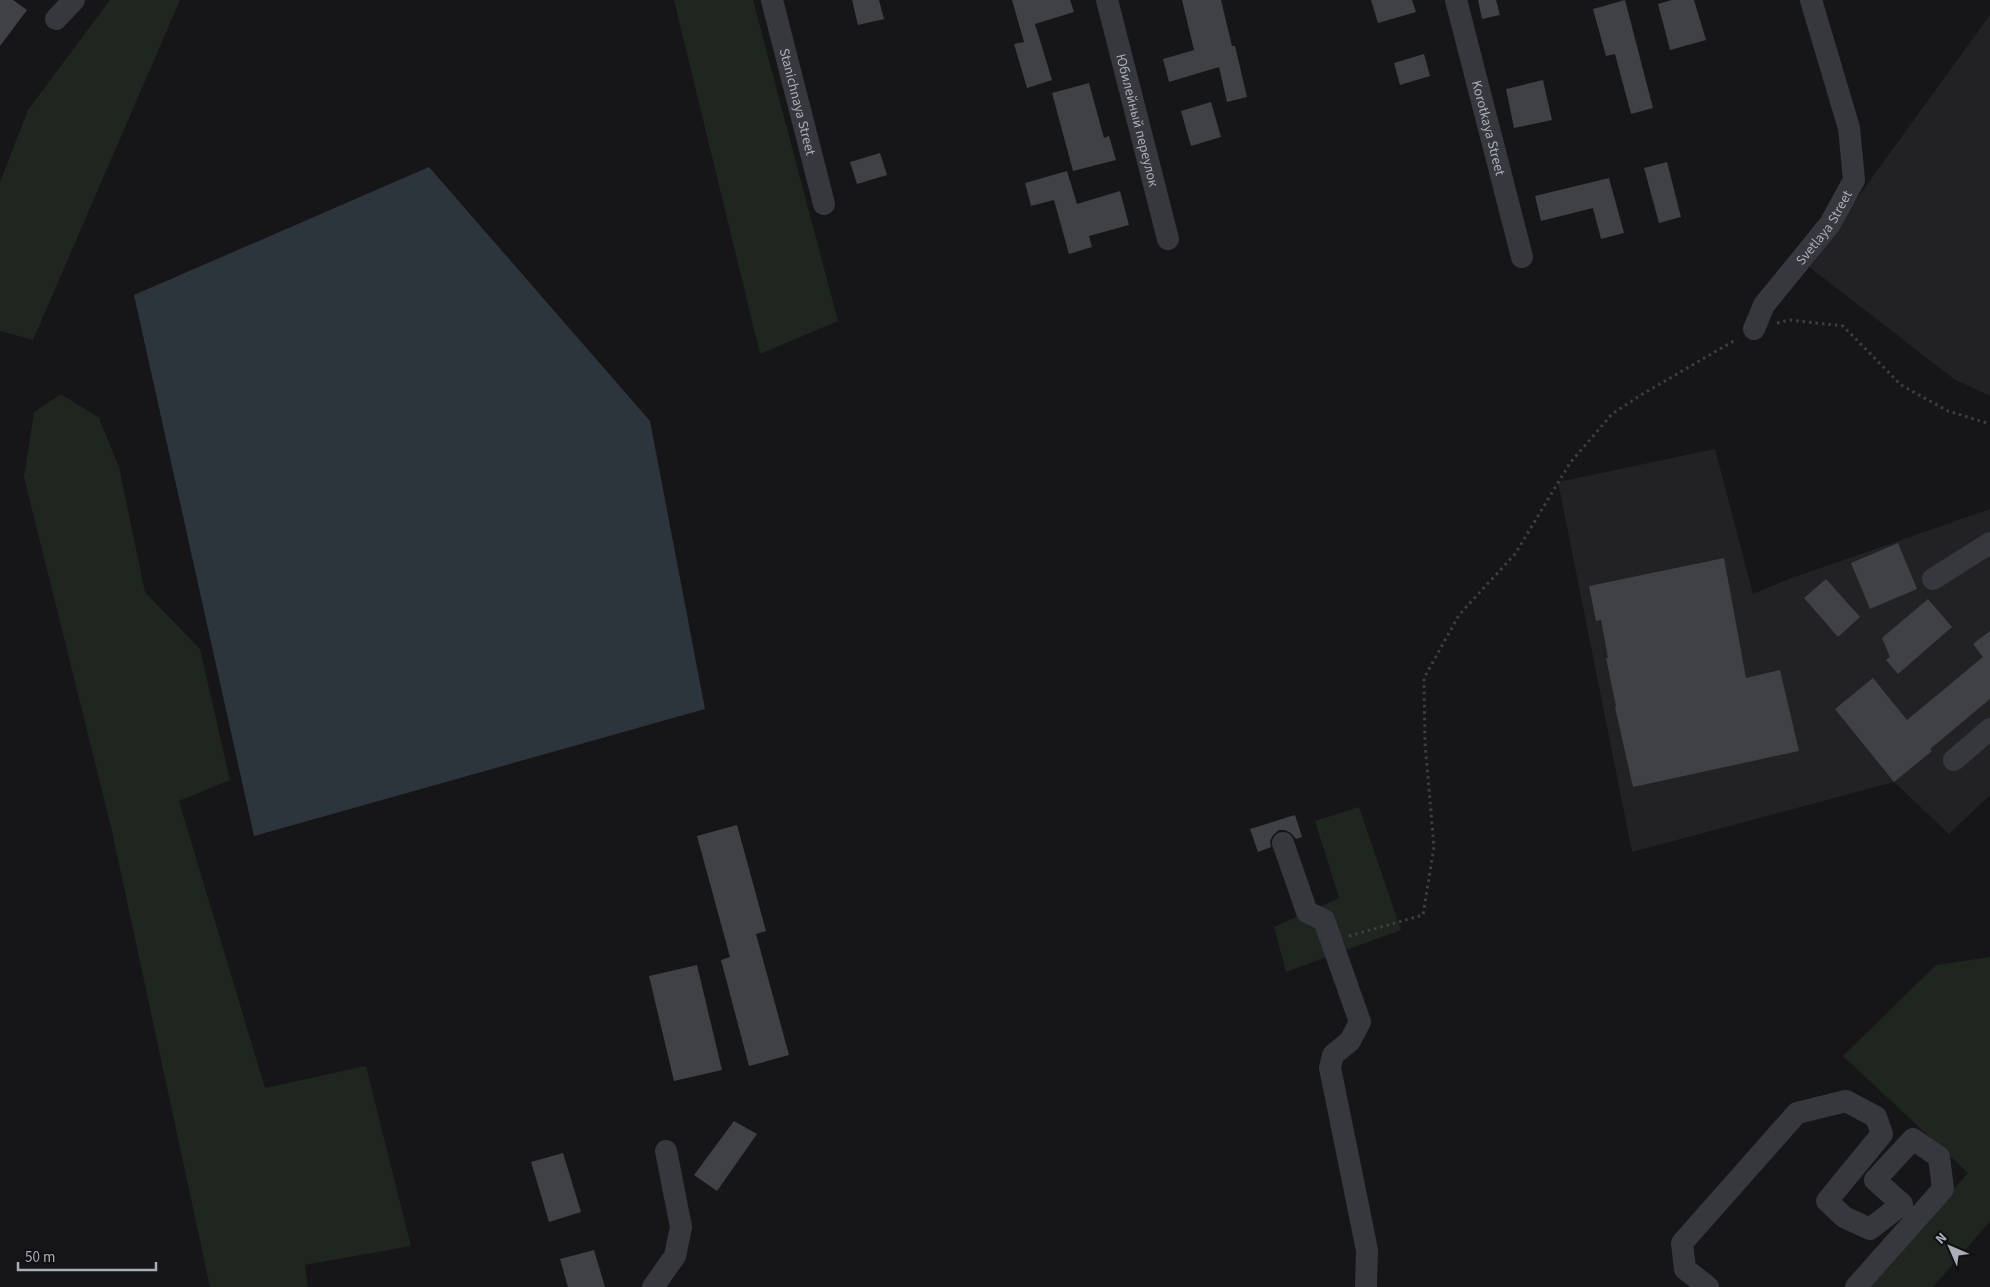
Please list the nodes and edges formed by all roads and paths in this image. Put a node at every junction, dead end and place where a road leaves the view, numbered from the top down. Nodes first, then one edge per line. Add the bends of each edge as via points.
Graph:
1 (74, 0) edge
2 (772, 0) edge
3 (1107, 0) edge
4 (1456, 0) edge
5 (1811, 0) edge
6 (56, 19) dead end
7 (824, 204) dead end
8 (1168, 239) dead end
9 (1522, 258) dead end
10 (1754, 329) junction
11 (1990, 424) edge
12 (1990, 543) edge
13 (1933, 579) dead end
14 (1990, 729) edge
15 (1954, 760) dead end
16 (1283, 843) dead end
17 (1331, 942) junction
18 (666, 1151) dead end
19 (653, 1287) edge
20 (1366, 1287) edge
21 (1708, 1287) edge
22 (1856, 1287) edge

1 - 6 street
2 - 7 street, Stanichnaya Street
3 - 8 street, Юбилейный переулок
4 - 9 street, Korotkaya Street
5 - 10 street, Svetlaya Street via 1849,128 1854,180 1830,224 1764,305
10 - 11 path via 1790,320 1843,326 1901,385 1948,411
10 - 17 path via 1612,414 1570,463 1515,554 1459,615 1424,678 1425,743 1434,847 1422,915
12 - 13 street
14 - 15 street
16 - 17 street via 1307,912 1324,920
17 - 20 street via 1360,1022 1350,1041 1333,1055 1330,1068 1368,1250
18 - 19 street via 681,1227 675,1256
21 - 22 street via 1685,1269 1682,1243 1797,1114 1846,1101 1876,1117 1882,1134 1827,1201 1844,1217 1870,1229 1902,1204 1875,1180 1913,1139 1939,1157 1943,1190

